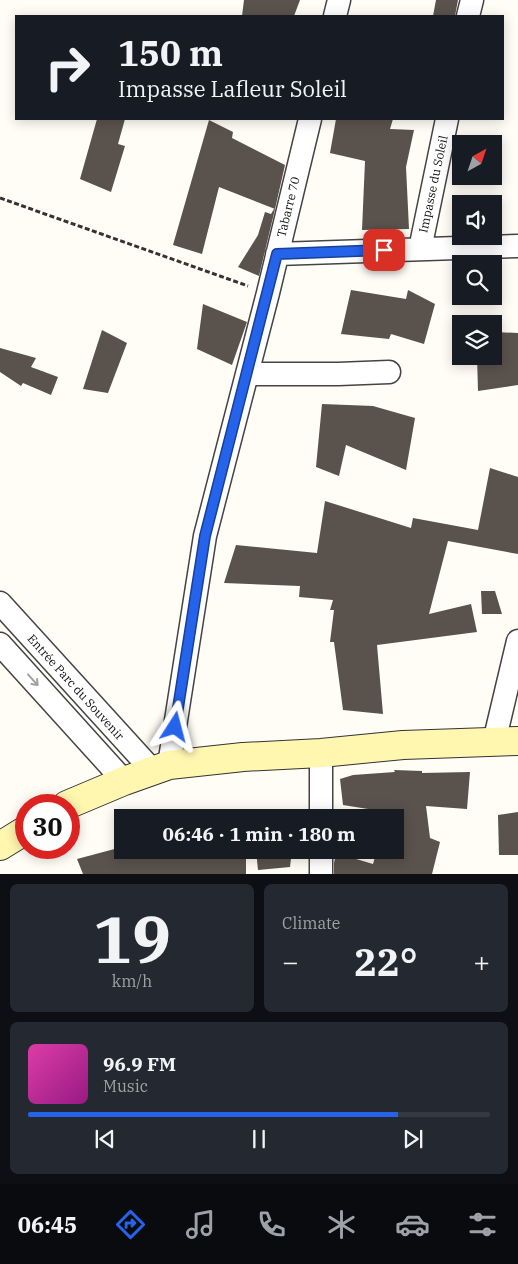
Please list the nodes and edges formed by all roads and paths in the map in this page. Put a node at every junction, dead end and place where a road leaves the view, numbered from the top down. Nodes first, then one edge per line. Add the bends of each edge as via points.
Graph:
1 (339, 0) edge
2 (472, 0) edge
3 (335, 15) edge
4 (468, 15) edge
5 (310, 120) edge
6 (447, 120) edge
7 (0, 198) edge
8 (518, 246) edge
9 (420, 249) junction
10 (277, 254) junction
11 (268, 293) junction
12 (389, 372) dead end
13 (247, 374) junction
14 (0, 603) edge
15 (518, 641) edge
16 (0, 644) edge
17 (506, 742) edge
18 (321, 753) junction
19 (161, 767) junction
20 (124, 781) junction
21 (80, 800) edge
22 (321, 809) edge
23 (15, 837) edge
24 (0, 846) edge
25 (321, 859) edge
26 (321, 874) edge

1 - 3 street
2 - 4 street
5 - 10 street, Tabarre 70
6 - 9 street, Impasse du Soleil
7 - 11 path
8 - 9 street
9 - 10 street
10 - 11 street, Tabarre 70
11 - 13 street, Tabarre 70
12 - 13 street
13 - 19 street, Tabarre 70 via 205,536
14 - 19 street, Entrée Parc du Souvenir
15 - 17 street
16 -> 20 street
17 - 18 main road via 404,745
18 - 19 main road via 243,757
18 - 22 street
19 - 20 main road
20 - 21 main road
23 - 24 main road
25 - 26 street

